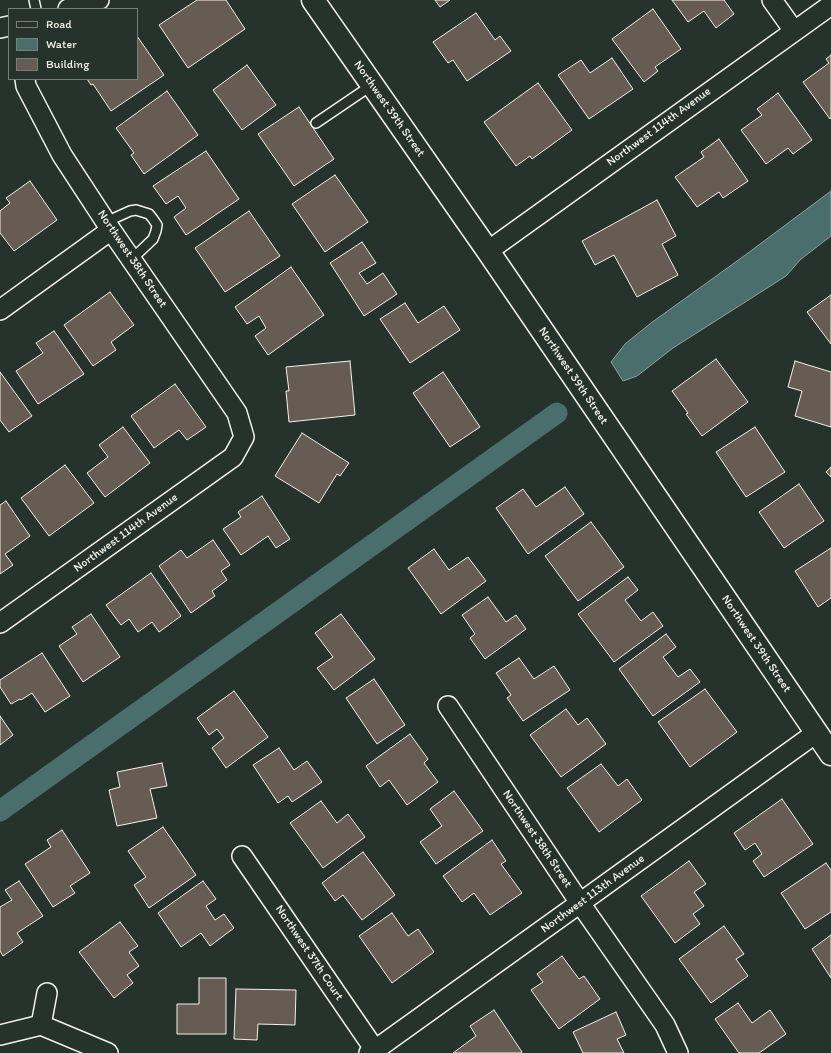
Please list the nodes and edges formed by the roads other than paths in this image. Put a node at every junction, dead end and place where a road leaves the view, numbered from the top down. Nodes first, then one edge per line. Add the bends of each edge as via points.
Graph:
1 (99, 0) edge
2 (313, 0) edge
3 (772, 0) edge
4 (831, 5) edge
5 (71, 8) edge
6 (794, 31) junction
7 (24, 80) edge
8 (372, 85) junction
9 (316, 123) dead end
10 (109, 226) junction
11 (488, 251) junction
12 (132, 259) junction
13 (0, 310) edge
14 (244, 437) joint
15 (0, 623) edge
16 (448, 706) dead end
17 (816, 732) junction
18 (831, 754) edge
19 (242, 856) dead end
20 (580, 904) junction
21 (47, 993) dead end
22 (41, 1025) junction
23 (0, 1035) edge
24 (372, 1051) edge
25 (108, 1053) edge
26 (678, 1053) edge

1 - 5 street
2 - 8 street, Northwest 39th Street
3 - 6 street
4 - 6 street, Northwest 114th Avenue
6 - 11 street, Northwest 114th Avenue
7 - 10 street, Northwest 38th Street via 62,155
8 - 9 lane
8 - 11 street, Northwest 39th Street
10 - 12 street, Northwest 38th Street
10 - 12 lane via 122,214 136,210 149,214 153,219 156,224 153,239
10 - 13 street
11 - 17 street, Northwest 39th Street
12 - 14 street, Northwest 38th Street via 237,413
14 - 15 street, Northwest 114th Avenue via 233,457
16 - 20 street, Northwest 38th Street
17 - 18 street, Northwest 39th Street
17 - 20 street, Northwest 113th Avenue
19 - 24 street, Northwest 37th Court
20 - 24 street, Northwest 113th Avenue
20 - 26 street, Northwest 38th Street via 665,1025
21 - 22 street
22 - 23 street
22 - 25 street

